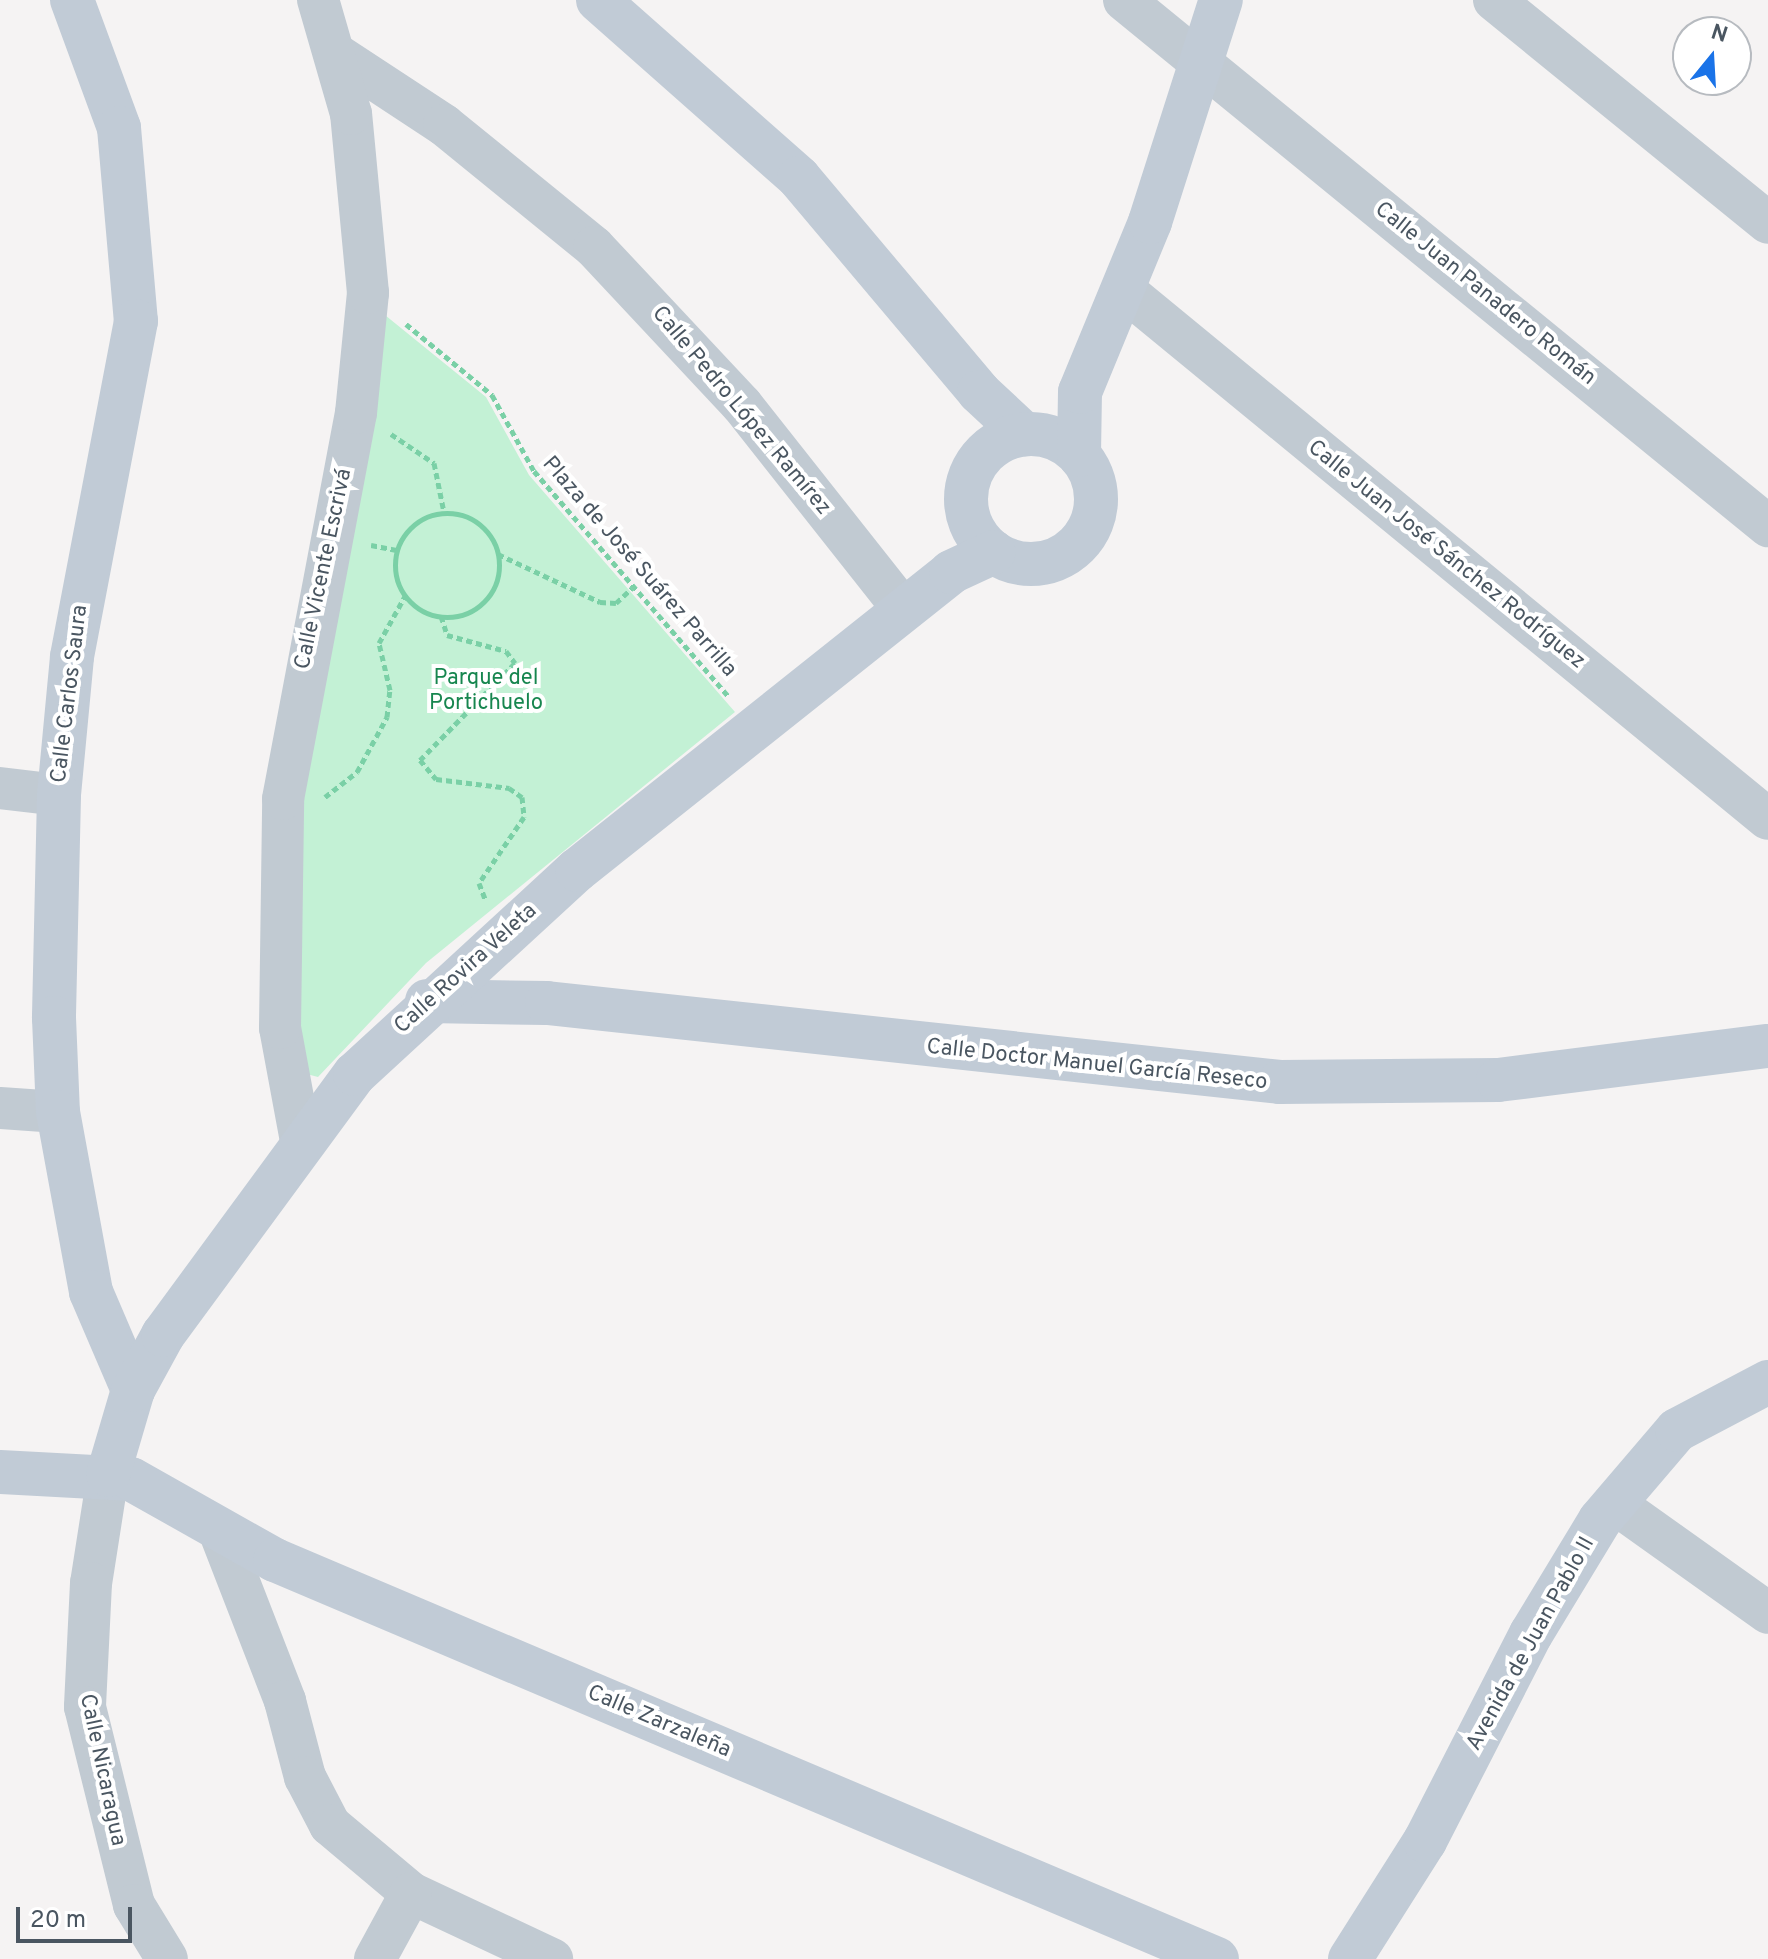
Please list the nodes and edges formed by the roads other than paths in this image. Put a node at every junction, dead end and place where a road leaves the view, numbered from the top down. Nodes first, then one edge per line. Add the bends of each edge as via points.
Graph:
1 (72, 0) edge
2 (318, 0) edge
3 (598, 0) edge
4 (1124, 0) edge
5 (1221, 0) edge
6 (1494, 0) edge
7 (336, 54) junction
8 (1201, 63) junction
9 (1768, 223) edge
10 (1124, 290) junction
11 (1080, 392) junction
12 (1015, 439) junction
13 (1079, 455) junction
14 (1768, 526) edge
15 (984, 540) junction
16 (903, 609) junction
17 (0, 788) edge
18 (59, 795) junction
19 (1768, 819) edge
20 (427, 1001) junction
21 (1768, 1046) edge
22 (0, 1108) edge
23 (58, 1112) junction
24 (301, 1141) junction
25 (1768, 1382) edge
26 (133, 1390) junction
27 (0, 1472) edge
28 (108, 1475) junction
29 (1614, 1503) junction
30 (218, 1528) junction
31 (1768, 1613) edge
32 (411, 1893) junction
33 (167, 1959) edge
34 (375, 1959) edge
35 (552, 1959) edge
36 (1217, 1959) edge
37 (1350, 1959) edge

1 - 18 street, Calle Carlos Saura via 119,128 136,321 126,402 82,589
2 - 7 street, Calle Vicente Escrivá
3 - 12 street via 799,178
4 - 8 street, Calle Juan Panadero Román
5 - 8 street
6 - 9 street
7 - 16 street, Calle Pedro López Ramírez via 444,125 594,247 742,405
7 - 24 street, Calle Vicente Escrivá via 361,179 368,293 354,421 283,799 278,989
8 - 10 street
8 - 14 street, Calle Juan Panadero Román
10 - 11 street
10 - 19 street, Calle Juan José Sánchez Rodríguez
11 - 12 street
11 - 13 street
12 - 13 street
12 - 15 street via 969,479
13 - 15 street via 1094,482 1096,513 1074,549 1035,564
15 - 16 street, Calle Rovira Veleta
16 - 20 street, Calle Rovira Veleta via 508,929
17 - 18 street
18 - 23 street, Calle Carlos Saura via 52,968
20 - 21 street, Calle Doctor Manuel García Reseco via 547,1003 1280,1082 1498,1080
20 - 24 street, Calle Rovira Veleta
22 - 23 street
23 - 26 street, Calle Carlos Saura via 91,1292
24 - 26 street, Calle Rovira Veleta
25 - 29 street, Avenida de Juan Pablo II via 1677,1430
26 - 28 street, Calle Rovira Veleta
27 - 28 street, Calle Zarzaleña
28 - 30 street, Calle Zarzaleña via 155,1489
28 - 33 street, Calle Nicaragua via 91,1583 85,1707 134,1905
29 - 31 street
29 - 37 street, Avenida de Juan Pablo II via 1559,1585 1425,1841
30 - 32 street via 315,1800 352,1847
30 - 36 street, Calle Zarzaleña via 275,1560
32 - 34 street
32 - 35 street

